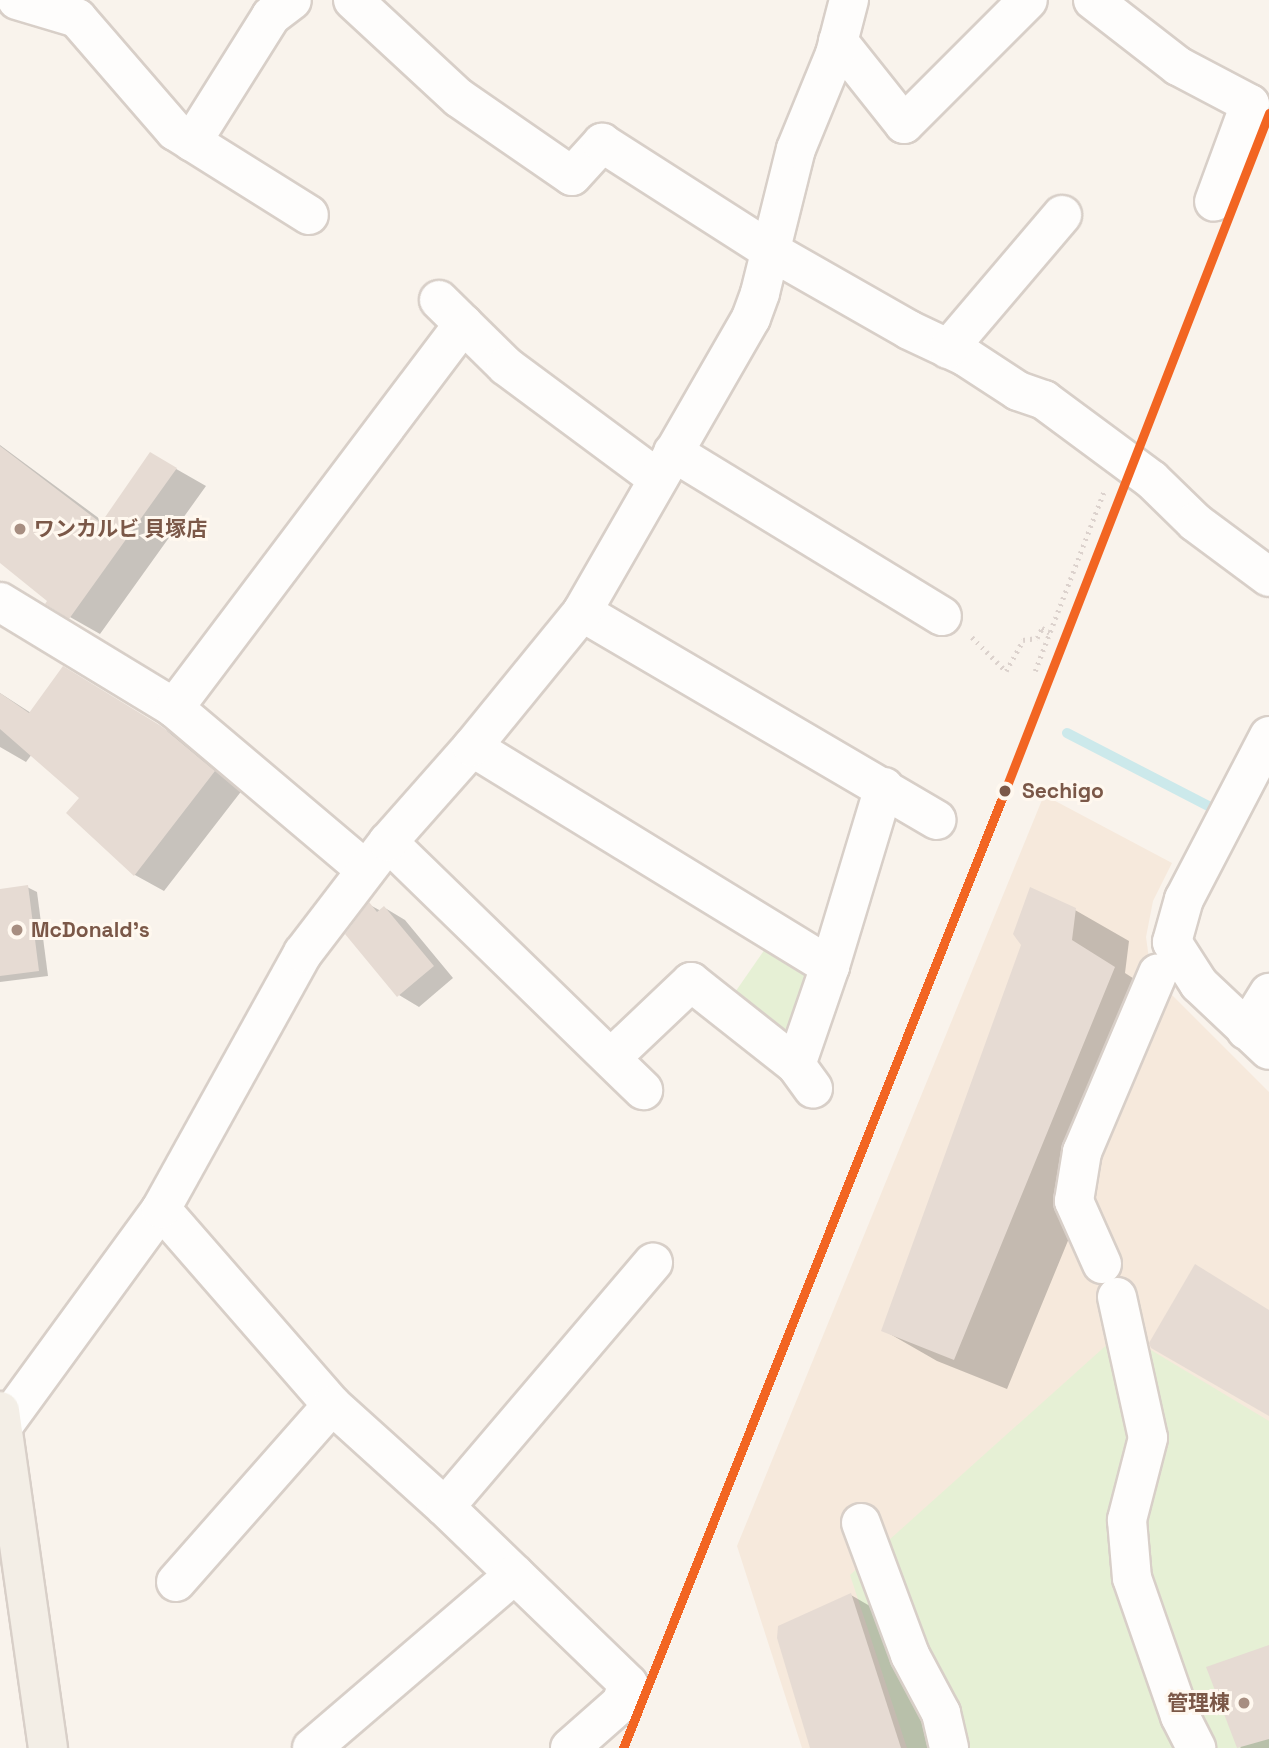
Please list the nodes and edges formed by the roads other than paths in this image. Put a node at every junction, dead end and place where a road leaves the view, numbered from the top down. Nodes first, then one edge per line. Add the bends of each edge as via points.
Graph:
1 (17, 0) edge
2 (292, 0) edge
3 (354, 0) edge
4 (849, 0) edge
5 (1028, 0) edge
6 (1093, 0) edge
7 (86, 9) edge
8 (838, 41) junction
9 (192, 142) junction
10 (1214, 202) dead end
11 (309, 215) dead end
12 (1062, 215) dead end
13 (769, 250) junction
14 (948, 349) junction
15 (666, 466) junction
16 (1269, 577) edge
17 (0, 602) edge
18 (582, 612) junction
19 (942, 616) road end
20 (174, 708) junction
21 (1269, 736) edge
22 (472, 747) junction
23 (884, 787) junction
24 (936, 820) dead end
25 (377, 856) junction
26 (830, 966) junction
27 (1158, 973) dead end
28 (1269, 993) edge
29 (1257, 1040) edge
30 (612, 1057) junction
31 (643, 1090) dead end
32 (161, 1209) junction
33 (653, 1263) dead end
34 (332, 1405) junction
35 (1, 1422) edge
36 (445, 1507) junction
37 (15, 1509) junction
38 (861, 1523) dead end
39 (515, 1574) junction
40 (176, 1582) dead end
41 (48, 1748) edge
42 (61, 1748) edge
43 (312, 1748) edge
44 (570, 1748) edge
45 (949, 1748) edge
46 (1196, 1748) edge

1 - 7 street
2 - 9 street via 271,16
3 - 13 street via 460,98 572,176 603,142
4 - 8 street
5 - 8 street via 904,124
6 - 10 street via 1178,66 1250,104
7 - 9 street via 175,131
8 - 13 street via 796,149
9 - 11 street
12 - 14 street
13 - 14 street
13 - 15 street via 751,318
14 - 16 street via 1018,391 1044,400 1152,480 1195,522
15 - 18 street
15 - 19 street
15 - 20 street via 506,366 451,312
17 - 20 street
18 - 22 street
18 - 23 street
20 - 25 street
21 - 29 street via 1184,899 1172,942 1199,984
22 - 25 street
22 - 26 street
23 - 24 street
23 - 26 street
25 - 30 street
25 - 32 street via 303,953
26 - 30 street via 804,1077 691,982
27 - 46 street via 1082,1152 1074,1201 1109,1281 1148,1438 1127,1520 1132,1578 1180,1716
28 - 29 street
30 - 31 street
32 - 34 street
32 - 35 street
33 - 36 street
34 - 36 street
34 - 40 street
35 - 37 main road
36 - 39 street
37 - 41 main road
37 - 42 street
38 - 45 street via 910,1655 940,1713
39 - 43 street
39 - 44 street via 628,1684 621,1703

